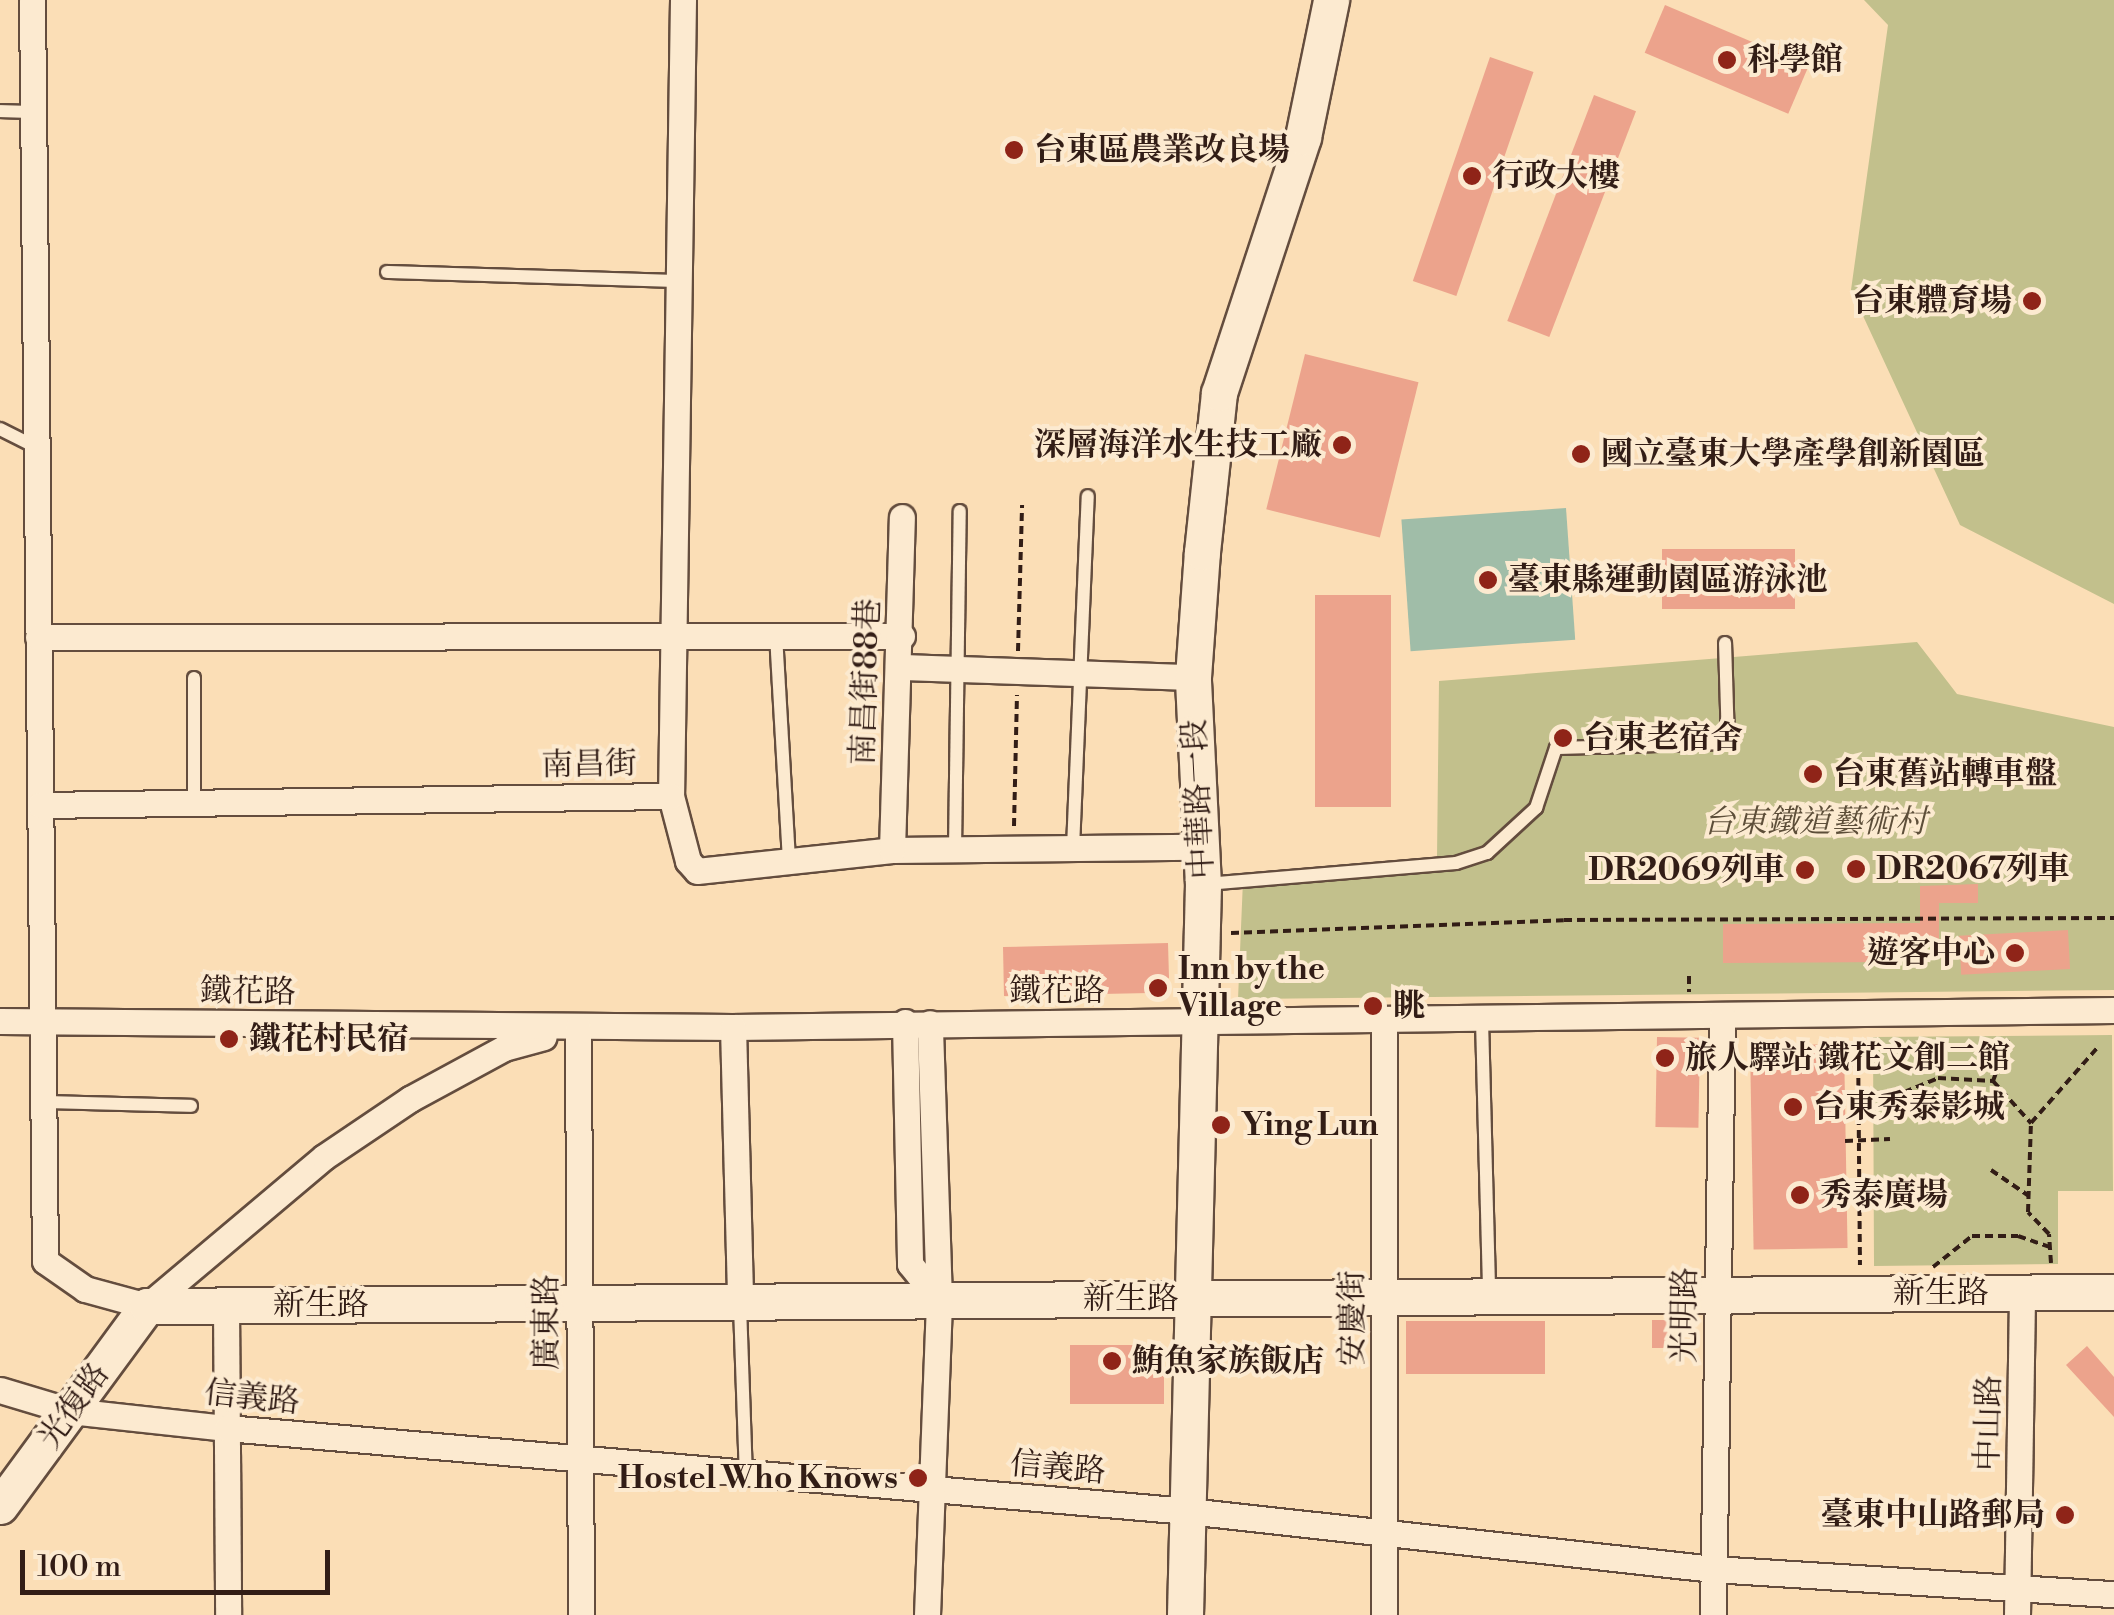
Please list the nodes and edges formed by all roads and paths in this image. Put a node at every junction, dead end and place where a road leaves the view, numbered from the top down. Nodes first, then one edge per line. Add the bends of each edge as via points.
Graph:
1 (32, 0) edge
2 (683, 0) edge
3 (1331, 0) edge
4 (0, 111) edge
5 (33, 112) junction
6 (387, 272) dead end
7 (678, 281) junction
8 (0, 428) edge
9 (36, 448) junction
10 (1088, 496) dead end
11 (960, 511) dead end
12 (902, 516) dead end
13 (671, 634) junction
14 (776, 635) junction
15 (902, 636) junction
16 (38, 637) junction
17 (1726, 643) dead end
18 (902, 667) junction
19 (958, 669) junction
20 (1080, 672) junction
21 (1193, 677) junction
22 (194, 678) dead end
23 (671, 796) junction
24 (194, 803) junction
25 (40, 805) junction
26 (1202, 847) junction
27 (1073, 848) junction
28 (955, 849) junction
29 (892, 850) junction
30 (789, 864) junction
31 (1203, 884) junction
32 (2114, 918) edge
33 (1201, 934) junction
34 (1689, 976) dead end
35 (1689, 1001) dead end
36 (2114, 1010) edge
37 (1722, 1016) junction
38 (43, 1019) junction
39 (1482, 1020) junction
40 (0, 1021) edge
41 (1384, 1021) junction
42 (918, 1022) junction
43 (1196, 1024) junction
44 (733, 1027) junction
45 (578, 1028) junction
46 (1858, 1039) dead end
47 (2008, 1040) dead end
48 (2098, 1046) dead end
49 (1993, 1081) junction
50 (1904, 1092) junction
51 (1859, 1093) junction
52 (42, 1102) junction
53 (190, 1106) dead end
54 (1900, 1116) dead end
55 (2031, 1123) junction
56 (1890, 1139) dead end
57 (1846, 1141) dead end
58 (1859, 1141) junction
59 (1990, 1170) dead end
60 (2029, 1196) junction
61 (2050, 1247) junction
62 (1932, 1268) dead end
63 (2051, 1268) dead end
64 (1860, 1269) dead end
65 (2022, 1292) junction
66 (2114, 1292) edge
67 (1718, 1294) junction
68 (1489, 1296) junction
69 (1386, 1297) junction
70 (1192, 1298) junction
71 (938, 1300) junction
72 (740, 1301) junction
73 (580, 1302) junction
74 (226, 1305) junction
75 (148, 1306) junction
76 (0, 1390) edge
77 (70, 1411) junction
78 (226, 1428) junction
79 (580, 1460) junction
80 (746, 1474) junction
81 (934, 1490) junction
82 (0, 1506) edge
83 (1188, 1511) junction
84 (1385, 1535) junction
85 (1714, 1569) junction
86 (2017, 1588) junction
87 (2114, 1594) edge
88 (228, 1615) edge
89 (581, 1615) edge
90 (927, 1615) edge
91 (1186, 1615) edge
92 (1384, 1615) edge
93 (1713, 1615) edge
94 (2016, 1615) edge

1 - 5 street
2 - 7 street
3 - 21 street, 中華路一段 via 1302,137 1220,393
4 - 5 lane
5 - 9 street
6 - 7 lane
7 - 13 street
8 - 9 lane
9 - 16 street
10 - 20 lane
11 - 19 lane
12 - 15 street, 南昌街88巷
13 - 14 street
13 - 16 street via 619,640
13 - 23 street
14 - 15 street
14 - 30 lane
15 - 18 street, 南昌街88巷
16 - 25 street
17 - 31 lane via 1728,744 1556,748 1536,808 1487,853 1456,864
18 - 19 street
18 - 29 street, 南昌街88巷
19 - 20 street
19 - 28 lane
20 - 21 street
20 - 27 lane
21 - 26 street, 中華路一段
22 - 24 lane
23 - 24 street, 南昌街
23 - 30 street, 南昌街 via 680,840 697,871
24 - 25 street, 南昌街
25 - 38 street
26 - 27 street, 南昌街
26 - 31 street, 中華路一段
27 - 28 street, 南昌街
28 - 29 street, 南昌街
29 - 30 street, 南昌街
31 - 33 street, 中華路一段
32 - 33 path via 1564,920
33 - 43 street, 中華路一段
34 - 35 path
36 - 37 street, 鐵花路
37 - 39 street, 鐵花路
37 - 67 street, 光明路
38 - 40 street, 鐵花路
38 - 45 street, 鐵花路
38 - 52 street
39 - 41 street, 鐵花路
39 - 68 lane
41 - 43 street, 鐵花路
41 - 69 street, 安慶街
42 - 43 street, 鐵花路
42 - 44 street, 鐵花路
42 - 71 street via 910,1264
43 - 70 street, 中華路一段
44 - 45 street, 鐵花路
44 - 72 street
45 - 73 street, 廣東路
45 - 75 street via 504,1048 410,1098 324,1157
46 - 51 path
47 - 49 path
48 - 55 path
49 - 50 path via 1938,1078
49 - 55 path
50 - 51 path
50 - 54 path
51 - 58 path
52 - 53 lane
52 - 75 street via 44,1261 85,1289
55 - 60 path
56 - 58 path
57 - 58 path
58 - 64 path
59 - 60 path
60 - 61 path via 2028,1212 2049,1234
61 - 62 path via 2018,1236 1972,1236
61 - 63 path
65 - 66 street, 新生路
65 - 67 street, 新生路
65 - 86 street, 中山路
67 - 68 street, 新生路
67 - 85 street, 光明路
68 - 69 street, 新生路
69 - 70 street, 新生路
69 - 84 street, 安慶街
70 - 71 street, 新生路
70 - 83 street, 中華路一段
71 - 72 street, 新生路
71 - 81 street
72 - 73 street, 新生路
72 - 80 lane
73 - 74 street, 新生路
73 - 79 street, 廣東路
74 - 75 street, 新生路
74 - 78 street
75 - 77 street, 光復路
76 - 77 street, 信義路
77 - 78 street, 信義路
77 - 82 street, 光復路
78 - 79 street, 信義路
78 - 88 street
79 - 80 street, 信義路
79 - 89 street, 廣東路
80 - 81 street, 信義路
81 - 83 street, 信義路
81 - 90 street
83 - 84 street, 信義路
83 - 91 street, 中華路一段
84 - 85 street, 信義路
84 - 92 street, 安慶街
85 - 86 street, 信義路
85 - 93 street, 光明路
86 - 87 street, 信義路
86 - 94 street, 中山路

